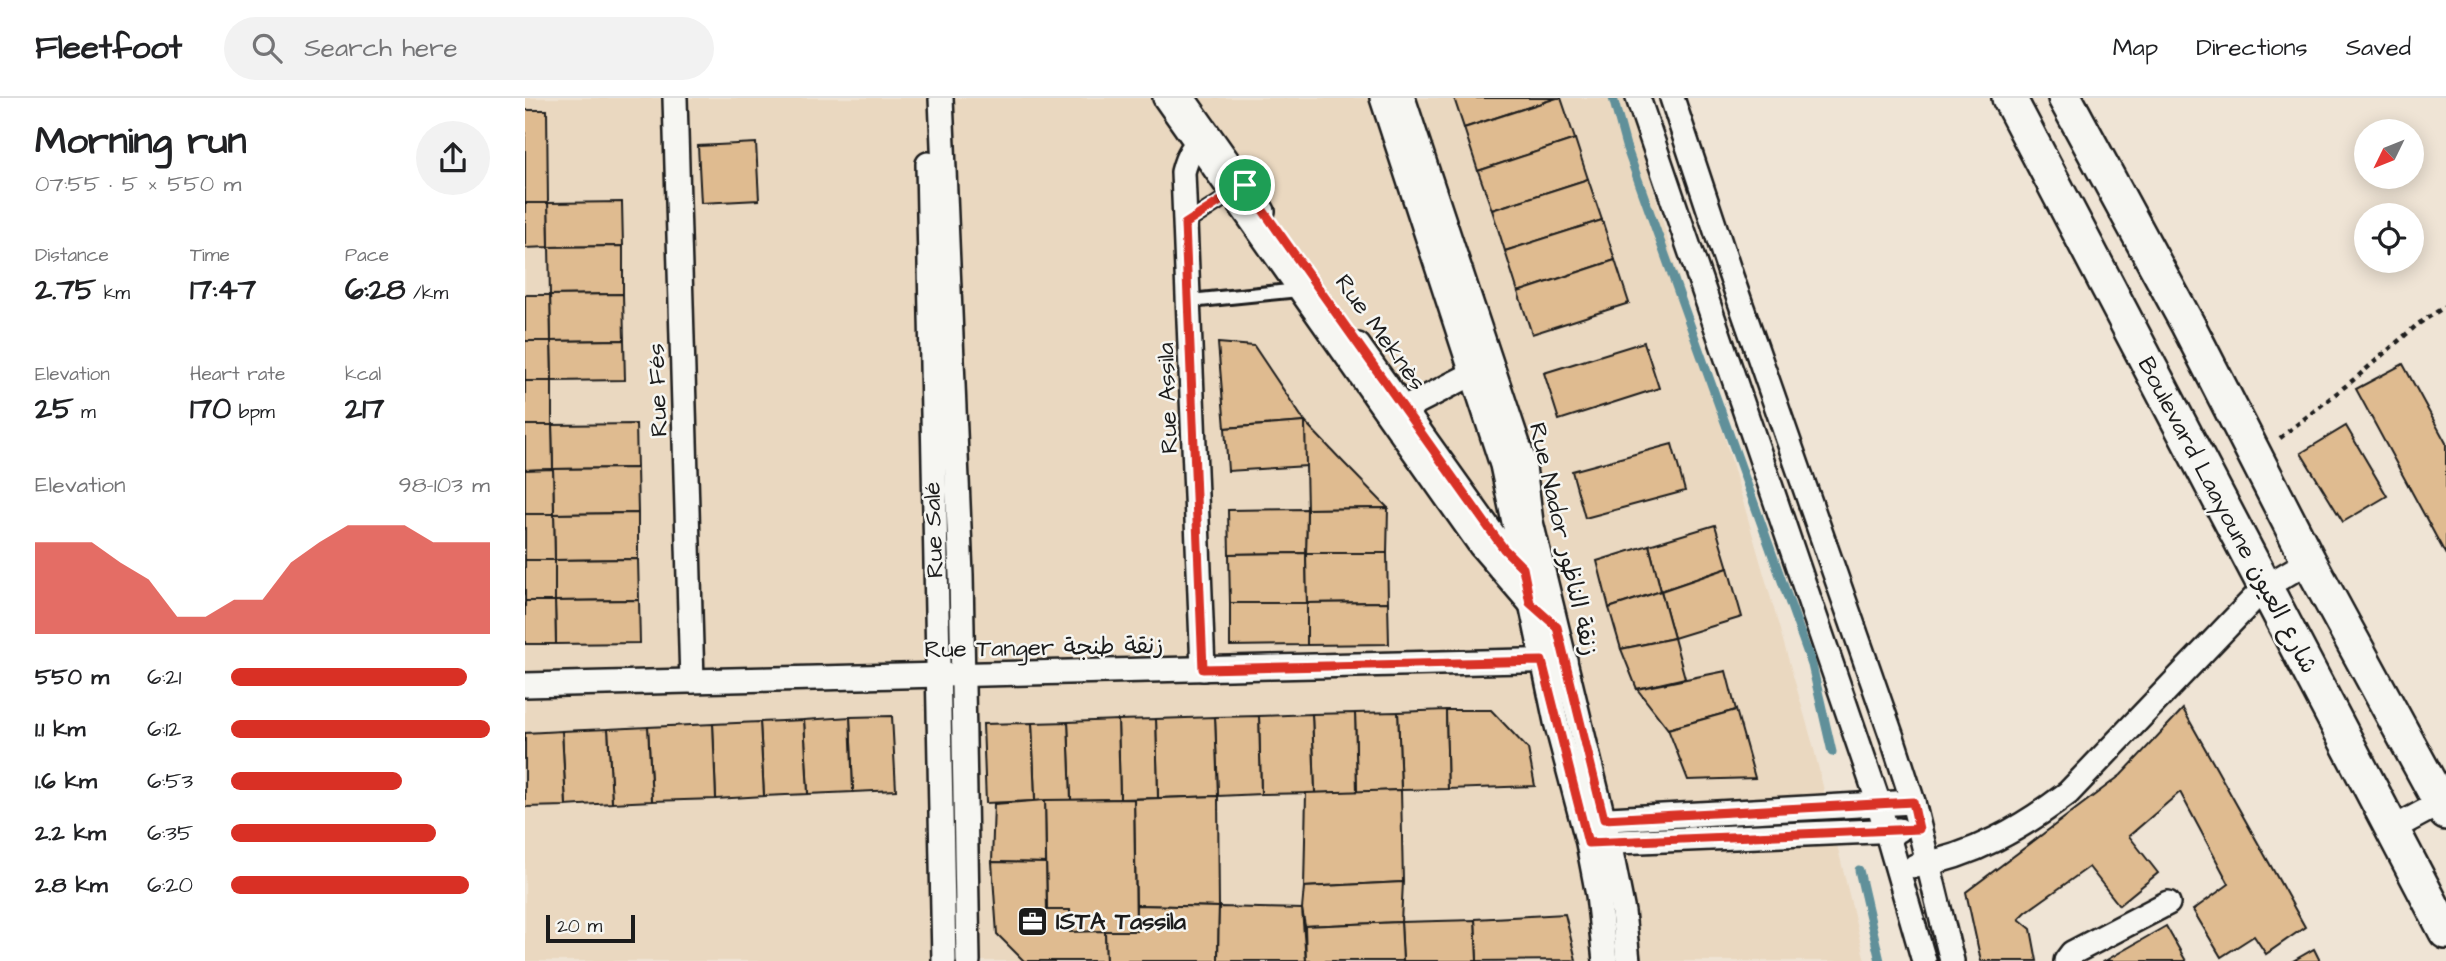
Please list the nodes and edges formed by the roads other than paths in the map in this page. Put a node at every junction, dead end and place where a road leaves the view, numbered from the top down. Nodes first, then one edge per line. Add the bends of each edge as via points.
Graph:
1 (675, 98) edge
2 (926, 98) edge
3 (941, 98) edge
4 (1165, 98) edge
5 (1183, 98) edge
6 (1382, 98) edge
7 (1402, 98) edge
8 (1638, 98) edge
9 (1672, 98) edge
10 (2009, 98) edge
11 (2065, 98) edge
12 (1202, 138) junction
13 (1239, 190) junction
14 (1185, 224) junction
15 (1300, 290) junction
16 (1189, 301) junction
17 (1472, 374) junction
18 (1397, 413) junction
19 (2309, 561) junction
20 (1523, 568) junction
21 (1547, 586) junction
22 (2265, 587) junction
23 (1530, 603) junction
24 (1557, 627) junction
25 (1554, 661) junction
26 (1203, 669) junction
27 (963, 675) junction
28 (938, 676) junction
29 (692, 681) junction
30 (525, 685) edge
31 (1913, 802) junction
32 (1879, 804) junction
33 (2444, 805) edge
34 (1593, 820) junction
35 (1919, 829) junction
36 (2392, 830) junction
37 (1887, 831) junction
38 (1598, 843) junction
39 (1929, 864) junction
40 (1899, 870) junction
41 (2168, 903) dead end
42 (2446, 932) edge
43 (944, 961) edge
44 (968, 961) edge
45 (1605, 961) edge
46 (1628, 961) edge
47 (1924, 961) edge
48 (1952, 961) edge
49 (2066, 961) edge

1 - 29 street, Rue Fés
2 - 28 street, Rue Salé
3 - 27 street, Rue Salé
4 - 12 street, Rue Meknès
5 - 12 street, Rue Meknès
6 - 17 street, Rue Nador زنقة الناظور
7 - 21 street, Rue Nador زنقة الناظور via 1523,459 1531,522
8 - 32 street
9 - 31 street
10 - 22 street, Boulevard Laayoune شارع العيون
11 - 19 street, Boulevard Laayoune شارع العيون
12 - 13 street, Rue Meknès
12 - 14 street, Rue Assila via 1187,157 1183,172
13 - 14 lane
13 - 15 street, Rue Meknès
13 - 18 street, Rue Meknès
14 - 16 street, Rue Assila
15 - 16 lane
15 - 18 street, Rue Meknès
16 - 26 street, Rue Assila
17 - 18 street
17 - 20 street, Rue Nador زنقة الناظور via 1502,465
18 - 20 street, Rue Meknès
18 - 23 street, Rue Meknès via 1480,545
19 - 22 street
19 - 33 street, Boulevard Laayoune شارع العيون
20 - 21 street, Rue Meknès
20 - 23 street, Rue Nador زنقة الناظور
21 - 24 street, Rue Nador زنقة الناظور
22 - 36 street, Boulevard Laayoune شارع العيون
22 - 39 street via 2068,793 2004,836
23 - 24 street, Rue Meknès
23 - 25 street, Rue Nador زنقة الناظور
24 - 25 street, Rue Nador زنقة الناظور
25 - 26 street, Rue Tanger زنقة طنجة
25 - 34 street, Rue Nador زنقة الناظور
26 - 27 street, Rue Tanger زنقة طنجة
27 - 28 street, Rue Tanger زنقة طنجة
27 - 44 street, Rue Salé
28 - 29 street, Rue Tanger زنقة طنجة
28 - 43 street, Rue Salé
29 - 30 street, Rue Tanger زنقة طنجة
31 - 32 street
31 - 35 street
32 - 34 street
32 - 37 street
33 - 36 street
34 - 38 street, Rue Nador زنقة الناظور
35 - 37 street
35 - 39 street
36 - 42 street, Boulevard Laayoune شارع العيون
37 - 38 street
37 - 40 street
38 - 45 street, Rue Nador زنقة الناظور
38 - 46 street, Rue Nador زنقة الناظور via 1623,912
39 - 40 street
39 - 48 street
40 - 47 street
41 - 49 street via 2072,953

